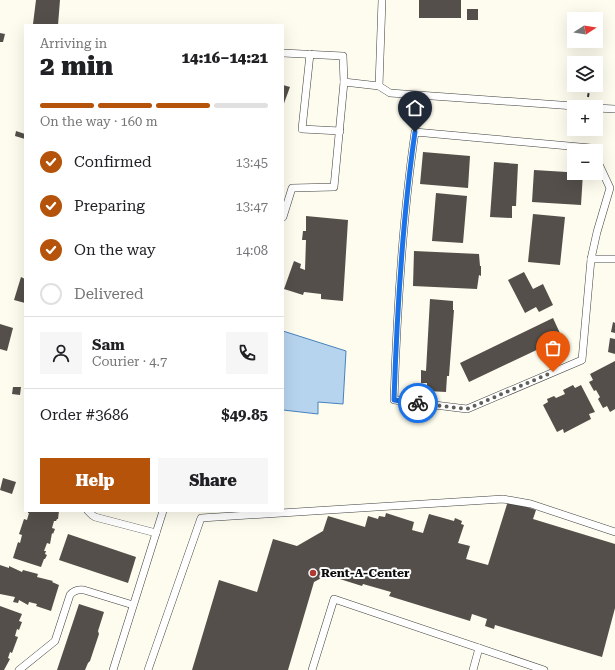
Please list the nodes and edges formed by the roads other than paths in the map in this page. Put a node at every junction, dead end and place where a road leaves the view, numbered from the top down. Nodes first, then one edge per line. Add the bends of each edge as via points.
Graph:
1 (382, 0) edge
2 (284, 53) edge
3 (310, 54) junction
4 (344, 82) junction
5 (379, 86) junction
6 (567, 106) edge
7 (603, 108) edge
8 (615, 109) edge
9 (340, 131) junction
10 (567, 146) edge
11 (603, 173) edge
12 (284, 214) edge
13 (591, 259) junction
14 (615, 259) edge
15 (89, 512) edge
16 (163, 512) edge
17 (615, 532) edge
18 (156, 533) junction
19 (133, 605) junction
20 (479, 648) junction
21 (19, 670) edge
22 (113, 670) edge
23 (148, 670) edge
24 (312, 670) edge
25 (473, 670) edge
26 (544, 670) edge

1 - 5 lane
2 - 3 lane
3 - 4 lane via 343,56
3 - 9 lane via 302,129
4 - 5 lane
4 - 9 lane
5 - 6 lane via 390,93
7 - 8 lane
9 - 12 lane via 334,187 292,188
10 - 13 lane via 415,132 407,189 394,400 467,409 582,360
11 - 13 lane via 610,188
13 - 14 lane
15 - 18 lane via 95,517
16 - 18 lane
17 - 23 lane via 531,504 503,499 201,518
18 - 19 lane
19 - 21 lane via 80,589 73,591 55,641
19 - 22 lane
20 - 24 lane via 334,599
20 - 25 lane
20 - 26 lane

